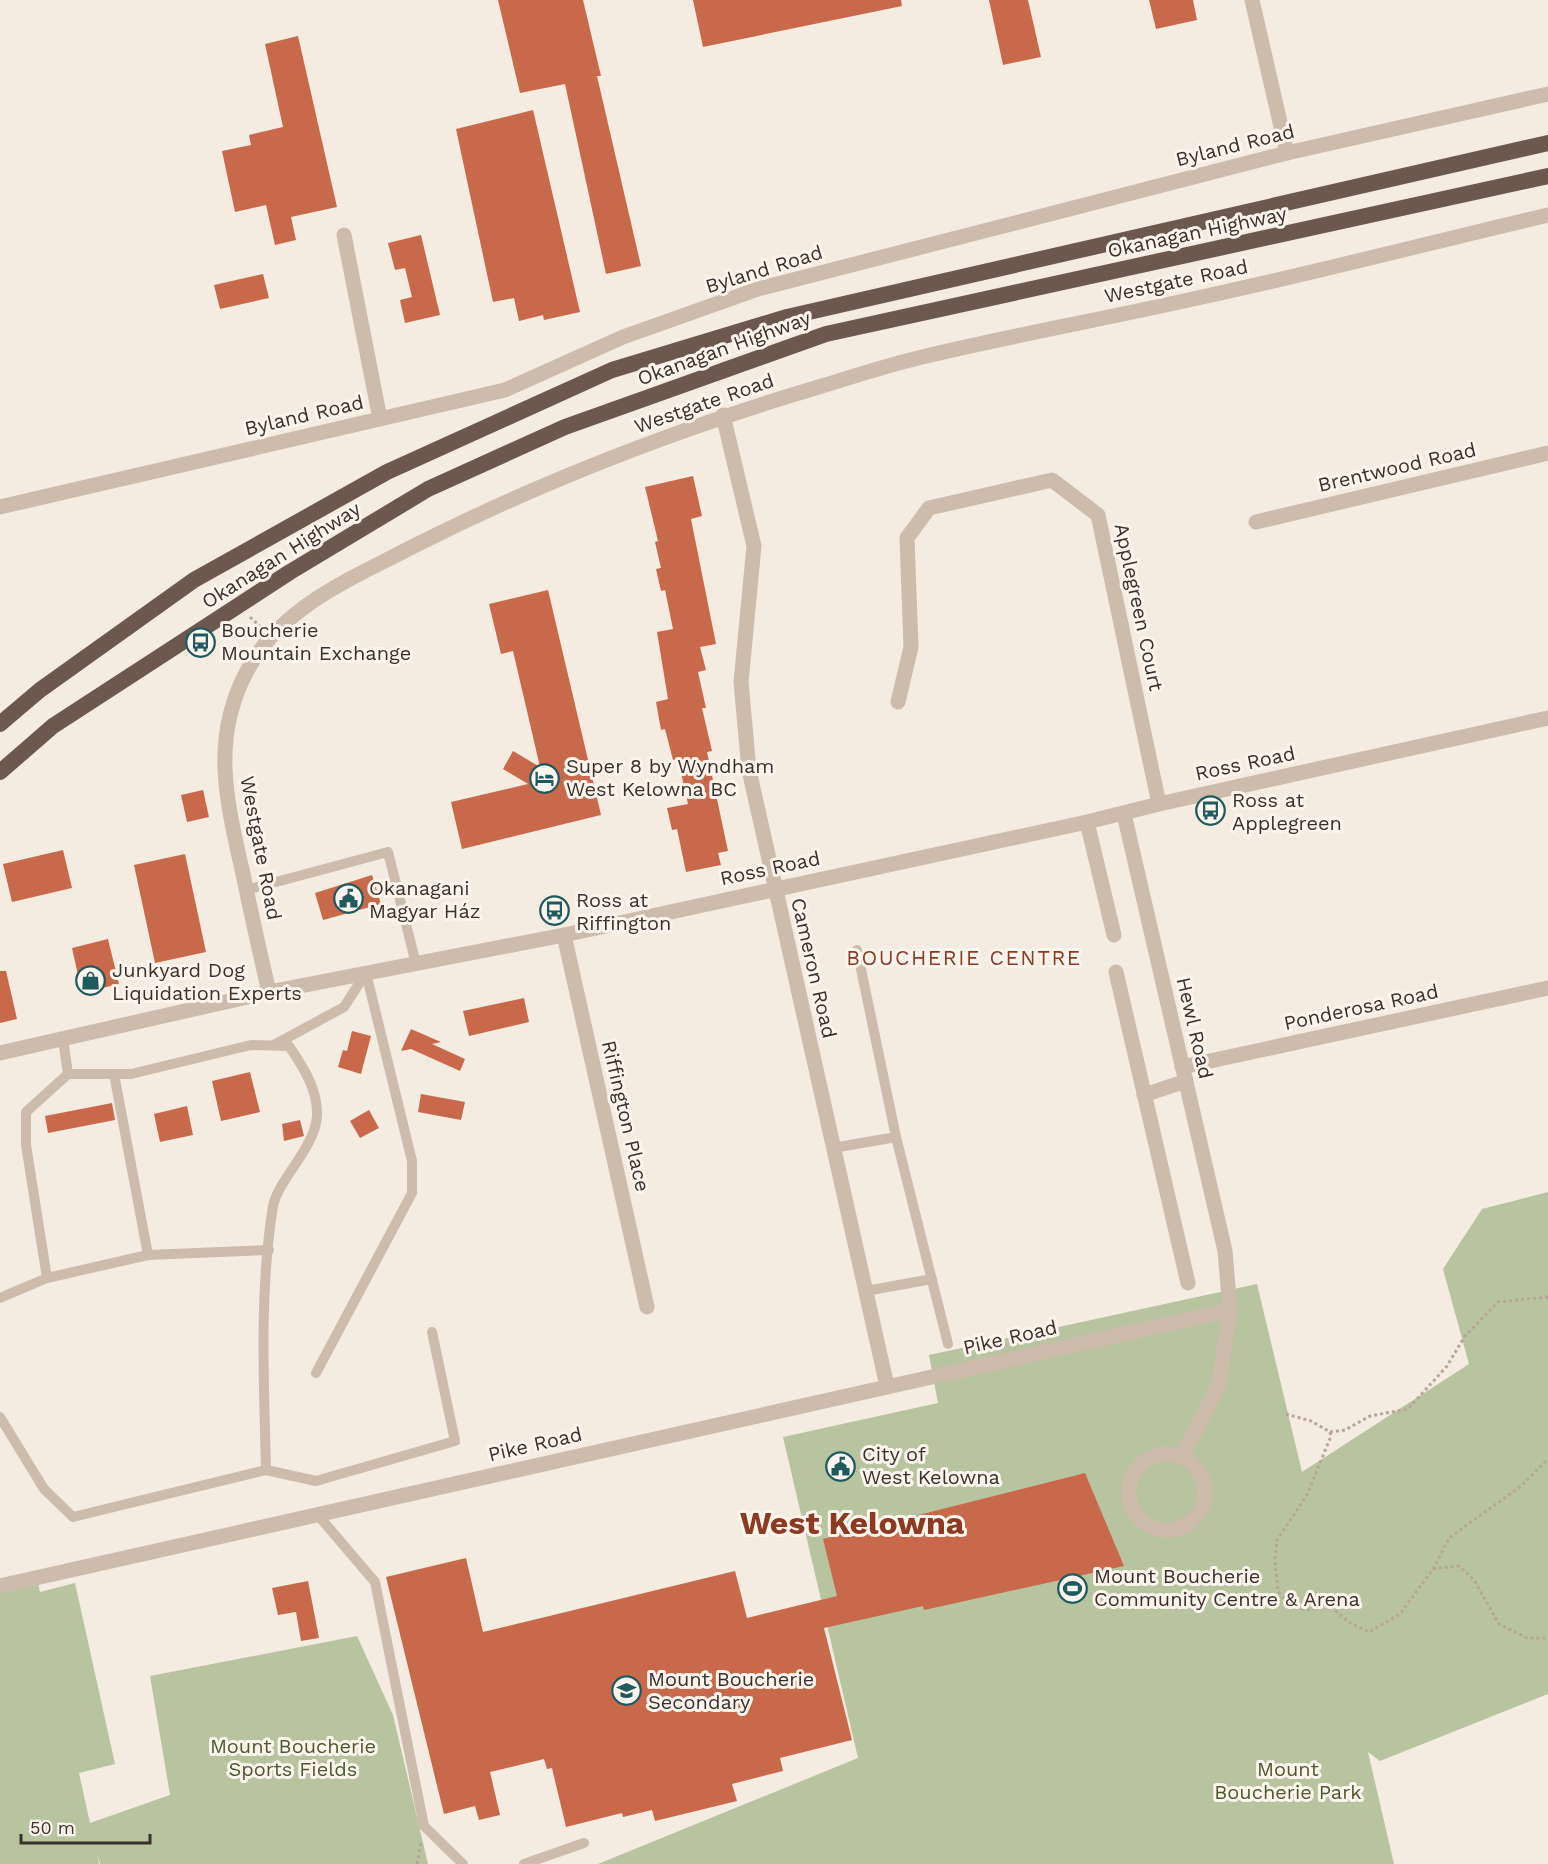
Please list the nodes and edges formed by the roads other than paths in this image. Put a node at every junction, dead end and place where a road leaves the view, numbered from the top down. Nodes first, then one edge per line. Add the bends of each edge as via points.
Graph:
1 (1252, 0) edge
2 (1548, 94) edge
3 (1548, 143) edge
4 (1287, 153) junction
5 (1548, 176) edge
6 (1548, 215) edge
7 (344, 235) dead end
8 (723, 415) junction
9 (380, 419) junction
10 (1548, 453) edge
11 (0, 507) edge
12 (1256, 522) dead end
13 (898, 702) dead end
14 (1548, 718) edge
15 (0, 724) edge
16 (0, 772) edge
17 (1159, 804) junction
18 (1124, 814) junction
19 (1088, 822) junction
20 (774, 888) junction
21 (246, 890) junction
22 (564, 935) junction
23 (1114, 935) dead end
24 (857, 951) dead end
25 (416, 964) junction
26 (1116, 972) dead end
27 (366, 973) junction
28 (1548, 988) edge
29 (269, 992) junction
30 (63, 1039) junction
31 (274, 1045) junction
32 (0, 1053) edge
33 (68, 1074) junction
34 (114, 1074) junction
35 (1184, 1074) junction
36 (1144, 1095) junction
37 (896, 1137) junction
38 (833, 1148) junction
39 (270, 1250) junction
40 (147, 1255) junction
41 (47, 1278) junction
42 (932, 1279) junction
43 (1188, 1283) dead end
44 (866, 1291) junction
45 (0, 1298) edge
46 (647, 1307) dead end
47 (1230, 1310) junction
48 (432, 1332) dead end
49 (948, 1344) dead end
50 (316, 1373) dead end
51 (887, 1386) junction
52 (0, 1417) edge
53 (1182, 1457) junction
54 (266, 1470) junction
55 (317, 1514) junction
56 (0, 1586) edge
57 (584, 1844) dead end
58 (463, 1864) edge
59 (524, 1864) edge

1 - 4 street
2 - 4 street, Byland Road
3 - 15 highway, Okanagan Highway via 788,317 612,370 387,472 194,580 40,690
4 - 9 street, Byland Road via 758,290 623,337 505,390
5 - 16 highway, Okanagan Highway via 826,334 565,427 428,489 290,572 53,726
6 - 8 street, Westgate Road via 1206,296 919,358
7 - 9 street
8 - 20 street, Cameron Road via 754,546 741,682 749,770
8 - 21 street, Westgate Road via 558,479 452,527 324,592 296,612 248,668 228,723 223,758 226,797
9 - 11 street, Byland Road
10 - 12 street, Brentwood Road
13 - 17 street, Applegreen Court via 911,647 908,538 929,508 1052,480 1098,515
14 - 17 street, Ross Road
17 - 18 street, Ross Road
18 - 19 street, Ross Road
18 - 35 street, Hewl Road
19 - 20 street, Ross Road
19 - 23 street
20 - 22 street, Ross Road
20 - 38 street, Cameron Road
21 - 25 lane via 388,852
21 - 29 street, Westgate Road
22 - 25 street, Ross Road
22 - 46 street, Riffington Place
24 - 37 lane
25 - 27 street, Ross Road
26 - 36 street
27 - 29 street, Ross Road
27 - 31 lane via 344,1007
27 - 50 lane via 411,1161 412,1193
28 - 35 street, Ponderosa Road
29 - 30 street, Ross Road
30 - 32 street, Ross Road
30 - 33 lane
31 - 34 lane via 251,1045 131,1074
31 - 39 lane via 289,1046 309,1077 317,1116 309,1143 273,1203
33 - 34 lane
33 - 41 lane via 26,1112 26,1145
34 - 40 lane
35 - 36 street, Ponderosa Road
35 - 47 street, Hewl Road via 1225,1251
36 - 43 street
37 - 38 lane
37 - 42 lane
38 - 44 street, Cameron Road
39 - 40 lane
39 - 54 lane via 263,1338
40 - 41 lane
41 - 45 lane
42 - 44 lane
42 - 49 lane
44 - 51 street, Cameron Road
47 - 51 street, Pike Road
47 - 53 street, Hewl Road via 1219,1385
48 - 54 lane via 455,1441 316,1481
51 - 55 street, Pike Road
52 - 54 lane via 44,1489 74,1517
53 - 53 street via 1155,1456 1135,1471 1129,1495 1132,1507 1149,1526 1180,1527 1195,1517 1201,1507 1204,1483
55 - 56 street, Pike Road
55 - 58 lane via 375,1582 424,1826
57 - 59 lane

